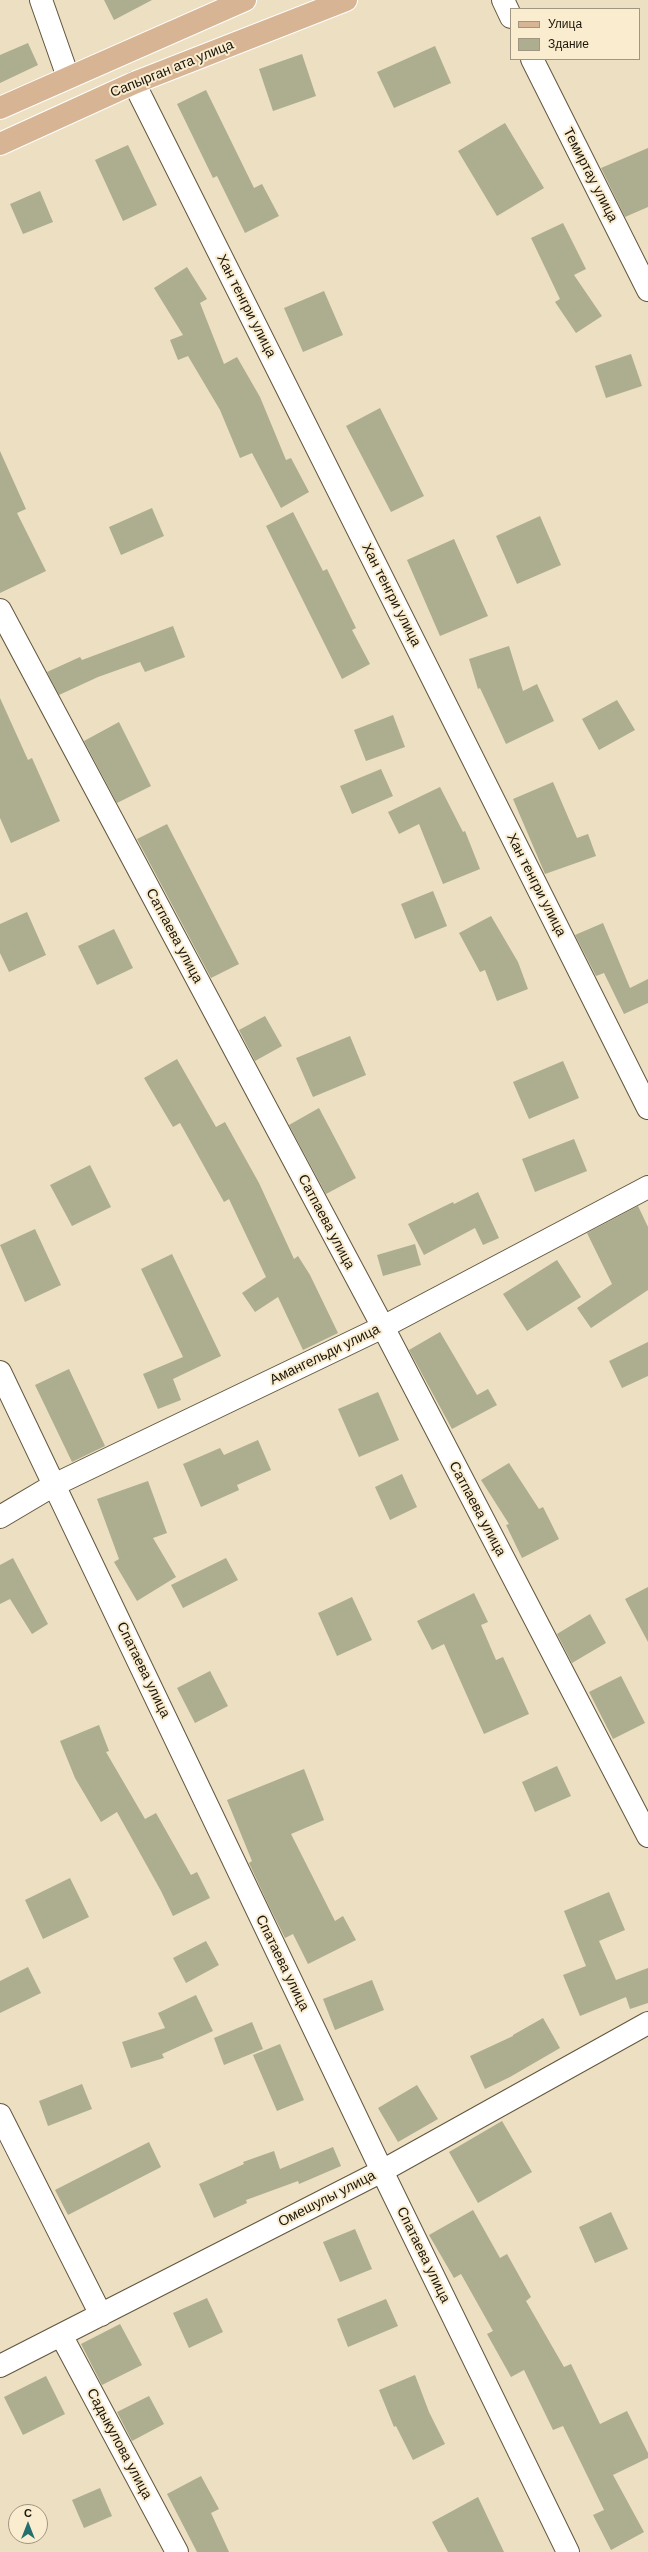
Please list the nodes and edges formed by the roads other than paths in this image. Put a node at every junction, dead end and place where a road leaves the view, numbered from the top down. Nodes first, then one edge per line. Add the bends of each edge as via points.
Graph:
1 (41, 0) edge
2 (246, 0) edge
3 (346, 0) edge
4 (502, 0) edge
5 (510, 15) edge
6 (533, 60) edge
7 (68, 78) junction
8 (134, 83) junction
9 (0, 108) edge
10 (0, 144) edge
11 (648, 290) edge
12 (0, 610) edge
13 (648, 1108) edge
14 (648, 1187) edge
15 (383, 1327) junction
16 (0, 1372) edge
17 (54, 1484) junction
18 (0, 1517) edge
19 (648, 1836) edge
20 (648, 2023) edge
21 (0, 2115) edge
22 (382, 2171) junction
23 (101, 2315) junction
24 (61, 2335) junction
25 (0, 2366) edge
26 (176, 2552) edge
27 (568, 2552) edge

1 - 7 street
2 - 7 main road
3 - 8 main road, Сапырган ата улица
4 - 5 street
6 - 11 street, Темиртау улица
7 - 9 main road
8 - 10 main road, Сапырган ата улица
8 - 13 street, Хан тенгри улица
12 - 15 street, Сатпаева улица
14 - 15 street, Амангельди улица
15 - 17 street, Амангельди улица
15 - 19 street, Сатпаева улица
16 - 17 street, Спатаева улица
17 - 18 street, Амангельди улица
17 - 22 street, Спатаева улица
20 - 22 street, Омешулы улица
21 - 23 street
22 - 23 street, Омешулы улица
22 - 27 street, Спатаева улица
23 - 24 street, Омешулы улица
24 - 25 street, Омешулы улица
24 - 26 street, Садыкулова улица

